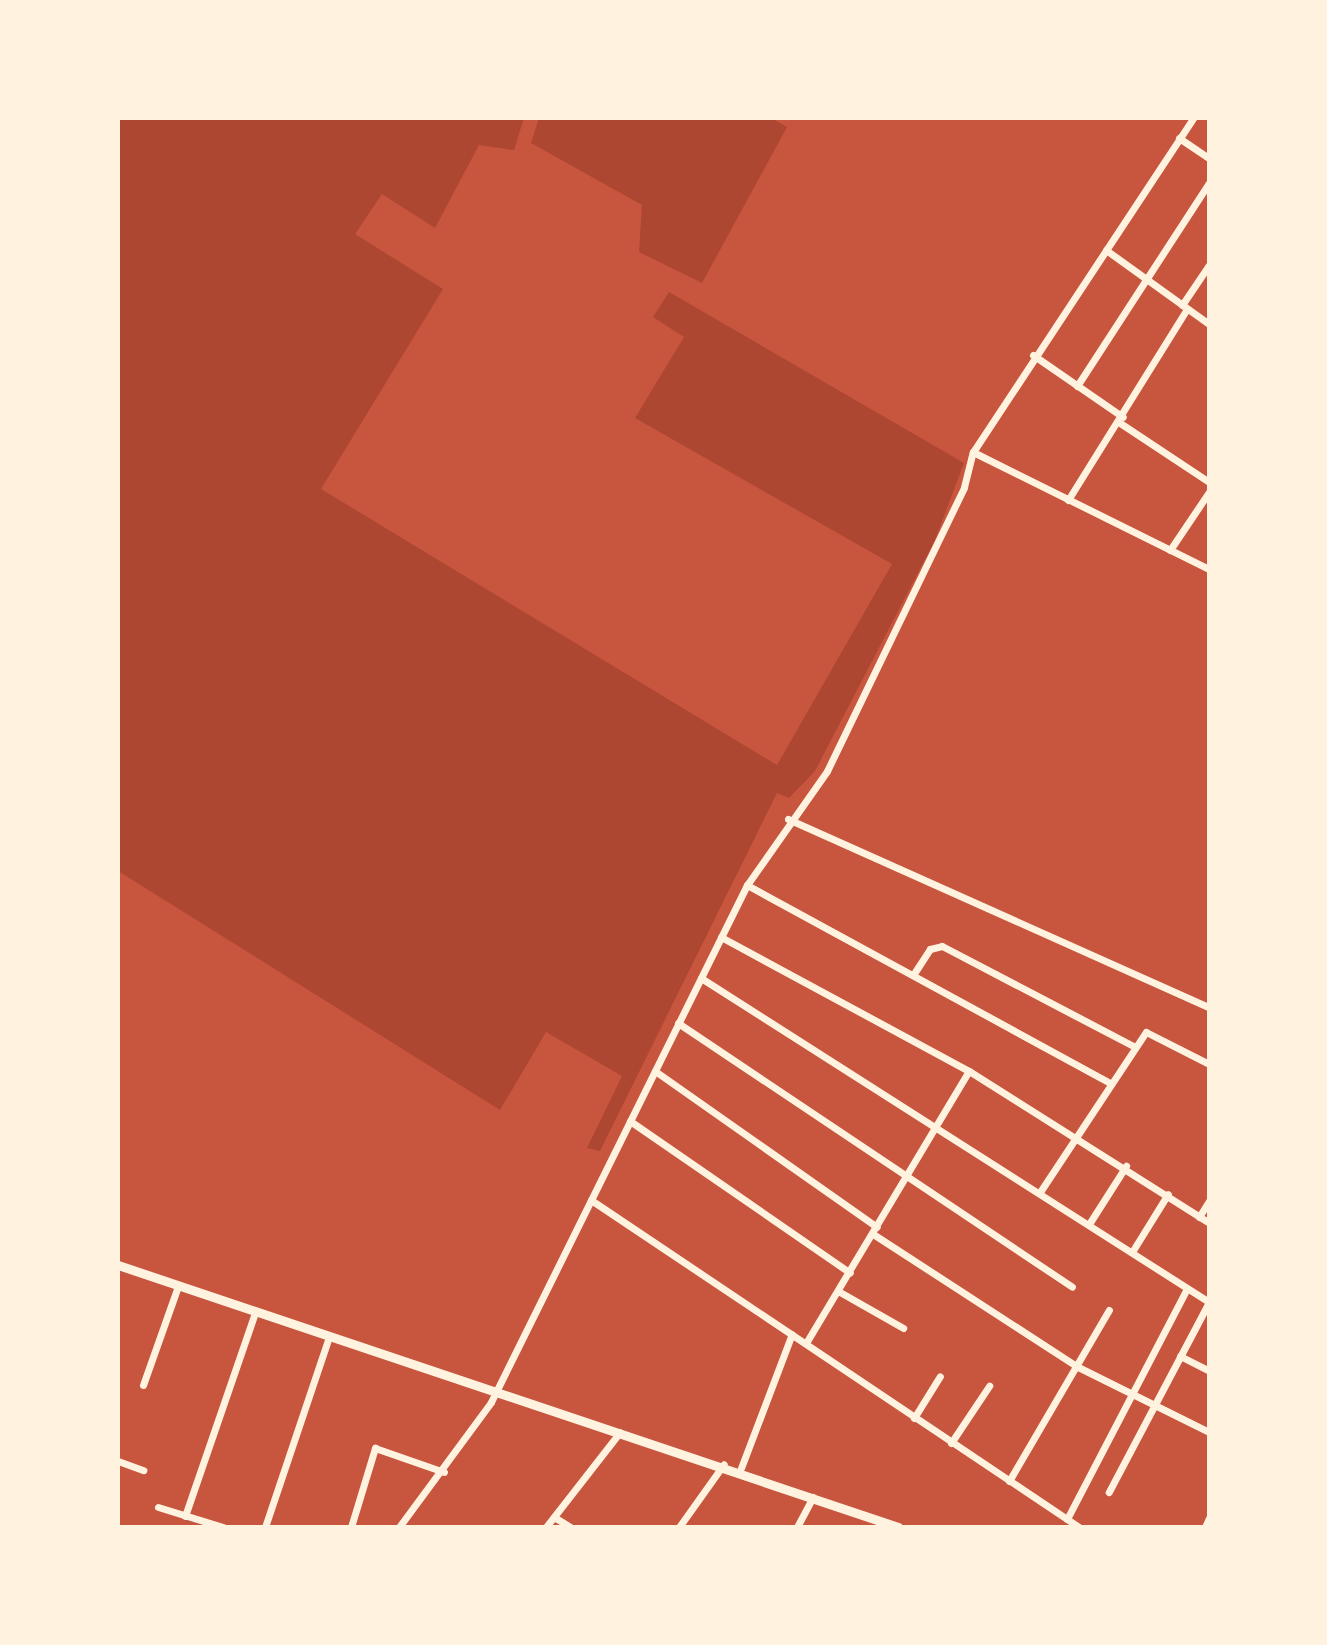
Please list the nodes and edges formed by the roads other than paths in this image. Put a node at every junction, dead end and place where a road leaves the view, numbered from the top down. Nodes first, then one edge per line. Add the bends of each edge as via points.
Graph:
1 (1193, 118) edge
2 (1179, 138) junction
3 (1209, 158) edge
4 (1209, 183) edge
5 (1106, 250) junction
6 (1209, 265) edge
7 (1147, 279) junction
8 (1185, 307) junction
9 (1209, 324) edge
10 (1033, 355) junction
11 (1077, 386) junction
12 (1121, 420) junction
13 (973, 452) junction
14 (1209, 482) edge
15 (1209, 492) edge
16 (1068, 500) junction
17 (1170, 550) junction
18 (1209, 569) edge
19 (788, 819) junction
20 (747, 885) junction
21 (721, 937) junction
22 (915, 972) junction
23 (701, 978) junction
24 (1209, 1007) edge
25 (678, 1023) junction
26 (1135, 1047) junction
27 (1209, 1064) edge
28 (655, 1071) junction
29 (969, 1071) junction
30 (1110, 1083) junction
31 (630, 1121) junction
32 (936, 1128) junction
33 (1078, 1136) junction
34 (1126, 1166) junction
35 (908, 1175) junction
36 (1040, 1192) junction
37 (1168, 1194) junction
38 (591, 1200) junction
39 (1209, 1201) edge
40 (1199, 1217) junction
41 (1209, 1223) edge
42 (1089, 1224) junction
43 (875, 1231) junction
44 (1132, 1252) junction
45 (118, 1265) edge
46 (850, 1273) junction
47 (178, 1286) junction
48 (1072, 1287) dead end
49 (1187, 1288) junction
50 (838, 1291) junction
51 (1109, 1310) dead end
52 (255, 1313) junction
53 (903, 1328) dead end
54 (792, 1334) junction
55 (329, 1337) junction
56 (806, 1343) junction
57 (1180, 1356) junction
58 (1078, 1367) junction
59 (1209, 1371) edge
60 (940, 1376) dead end
61 (143, 1385) dead end
62 (989, 1386) dead end
63 (496, 1392) junction
64 (1128, 1395) junction
65 (1154, 1405) junction
66 (914, 1418) junction
67 (622, 1430) junction
68 (1209, 1432) edge
69 (951, 1443) junction
70 (118, 1461) edge
71 (724, 1464) junction
72 (741, 1468) junction
73 (143, 1470) dead end
74 (444, 1472) junction
75 (1009, 1481) junction
76 (1109, 1492) dead end
77 (814, 1495) junction
78 (158, 1507) dead end
79 (868, 1513) junction
80 (185, 1516) junction
81 (554, 1517) junction
82 (1209, 1518) edge
83 (1067, 1519) junction
84 (223, 1527) edge
85 (265, 1527) edge
86 (351, 1527) edge
87 (399, 1527) edge
88 (546, 1527) edge
89 (570, 1527) edge
90 (679, 1527) edge
91 (797, 1527) edge
92 (860, 1527) edge
93 (898, 1527) edge
94 (1079, 1527) edge
95 (1205, 1527) edge

1 - 2 street
2 - 3 street
2 - 5 street
4 - 7 street
5 - 7 street
5 - 10 street
6 - 8 street
7 - 8 street
7 - 11 street
8 - 9 street
8 - 12 street
10 - 11 street
10 - 13 street
11 - 12 street
12 - 14 street
12 - 16 street
13 - 16 street
13 - 19 street via 964,487 827,771
15 - 17 street
16 - 17 street
17 - 18 street
19 - 20 street
19 - 24 street
20 - 21 street
20 - 22 street
21 - 23 street
21 - 29 street
22 - 26 street via 932,947 942,946
22 - 30 street
23 - 25 street
23 - 32 street
25 - 28 street
25 - 35 street
26 - 27 street via 1155,1032
26 - 30 street
28 - 31 street
28 - 43 street
29 - 32 street
29 - 33 street
30 - 33 street
31 - 38 street
31 - 46 street
32 - 35 street
32 - 36 street
33 - 34 street
33 - 36 street
34 - 37 street
34 - 42 street
35 - 43 street
35 - 48 street
36 - 42 street
37 - 40 street
37 - 44 street
38 - 54 street
38 - 63 street
39 - 40 street
40 - 41 street
42 - 44 street
43 - 46 street
43 - 58 street
44 - 49 street
45 - 47 street
46 - 50 street
47 - 52 street
47 - 61 street
49 - 57 street via 1209,1302
49 - 64 street
50 - 53 street
50 - 56 street
51 - 58 street
52 - 55 street
52 - 80 street
54 - 56 street
54 - 72 street
55 - 63 street
55 - 85 street
56 - 66 street
57 - 59 street
57 - 65 street
58 - 64 street
58 - 75 street
60 - 66 street
62 - 69 street
63 - 67 street
63 - 74 street
64 - 65 street
64 - 83 street
65 - 68 street
65 - 76 street
66 - 69 street
67 - 71 street
67 - 81 street
69 - 75 street
70 - 73 street
71 - 72 street
71 - 90 street
72 - 77 street
74 - 86 street via 375,1448
74 - 87 street
75 - 83 street
77 - 79 street
77 - 91 street
78 - 80 street
79 - 92 street
79 - 93 street
80 - 84 street
81 - 88 street
81 - 89 street
82 - 95 street
83 - 94 street

